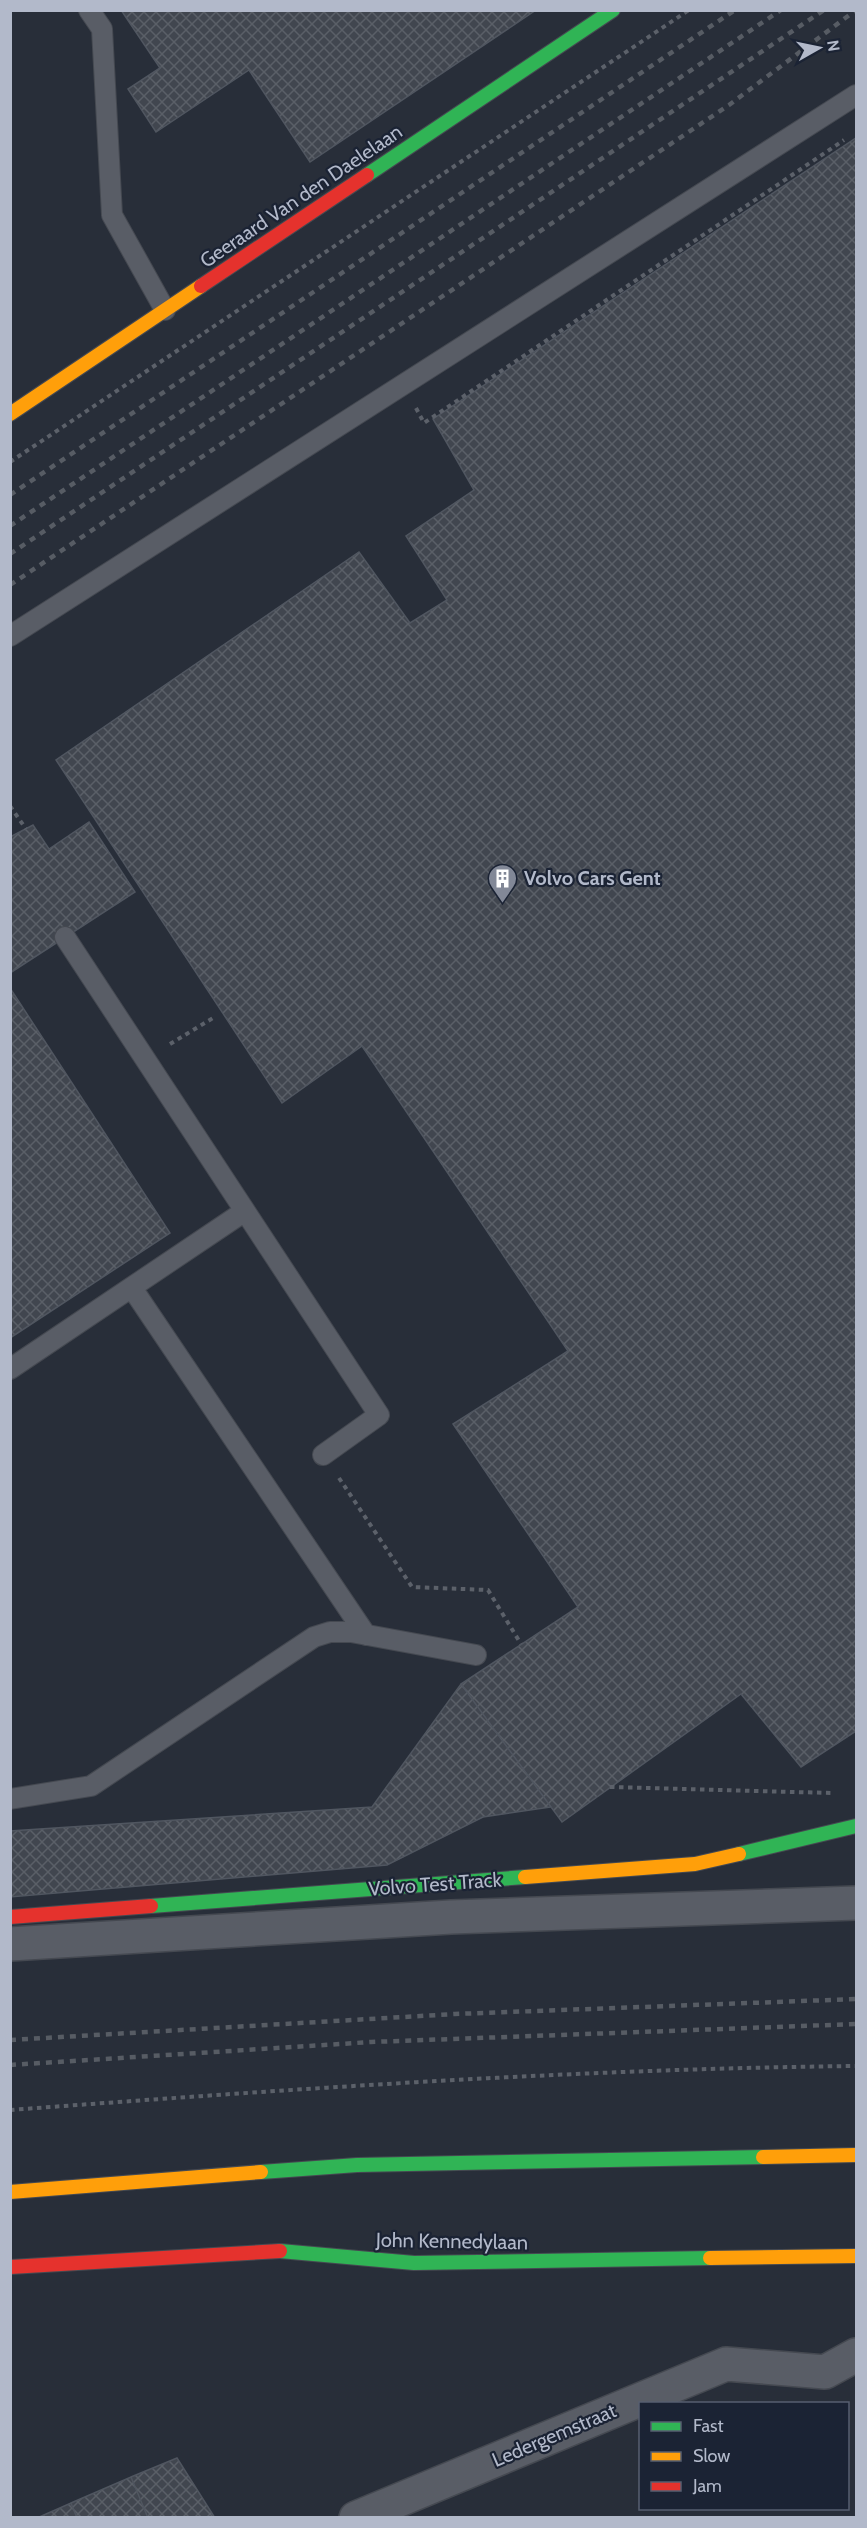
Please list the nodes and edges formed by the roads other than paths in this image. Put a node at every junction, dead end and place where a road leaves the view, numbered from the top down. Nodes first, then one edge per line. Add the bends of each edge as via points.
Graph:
1 (89, 10) edge
2 (613, 10) edge
3 (856, 94) edge
4 (165, 310) junction
5 (10, 414) edge
6 (10, 636) edge
7 (65, 937) dead end
8 (245, 1211) junction
9 (132, 1288) junction
10 (10, 1369) edge
11 (323, 1455) road end
12 (366, 1635) junction
13 (476, 1655) dead end
14 (10, 1799) edge
15 (856, 1826) edge
16 (856, 1903) edge
17 (10, 1917) edge
18 (10, 1944) edge
19 (856, 2155) edge
20 (10, 2193) edge
21 (856, 2256) edge
22 (10, 2267) edge
23 (856, 2355) edge
24 (356, 2517) edge

1 - 4 lane via 102,29 112,215
2 - 4 main road, Geeraard Van den Daelelaan
3 - 6 lane
4 - 5 main road, Geeraard Van den Daelelaan
7 - 8 lane
8 - 9 lane
8 - 11 lane via 379,1415
9 - 10 lane
9 - 12 lane
12 - 13 lane
12 - 14 lane via 330,1632 301,1644 91,1786
15 - 17 main road, Volvo Test Track via 695,1864
16 - 18 street, Volvo Test Track via 451,1917
19 - 20 main road via 357,2165
21 - 22 main road, John Kennedylaan via 414,2263 297,2251
23 - 24 street, Ledergemstraat via 825,2372 726,2364

